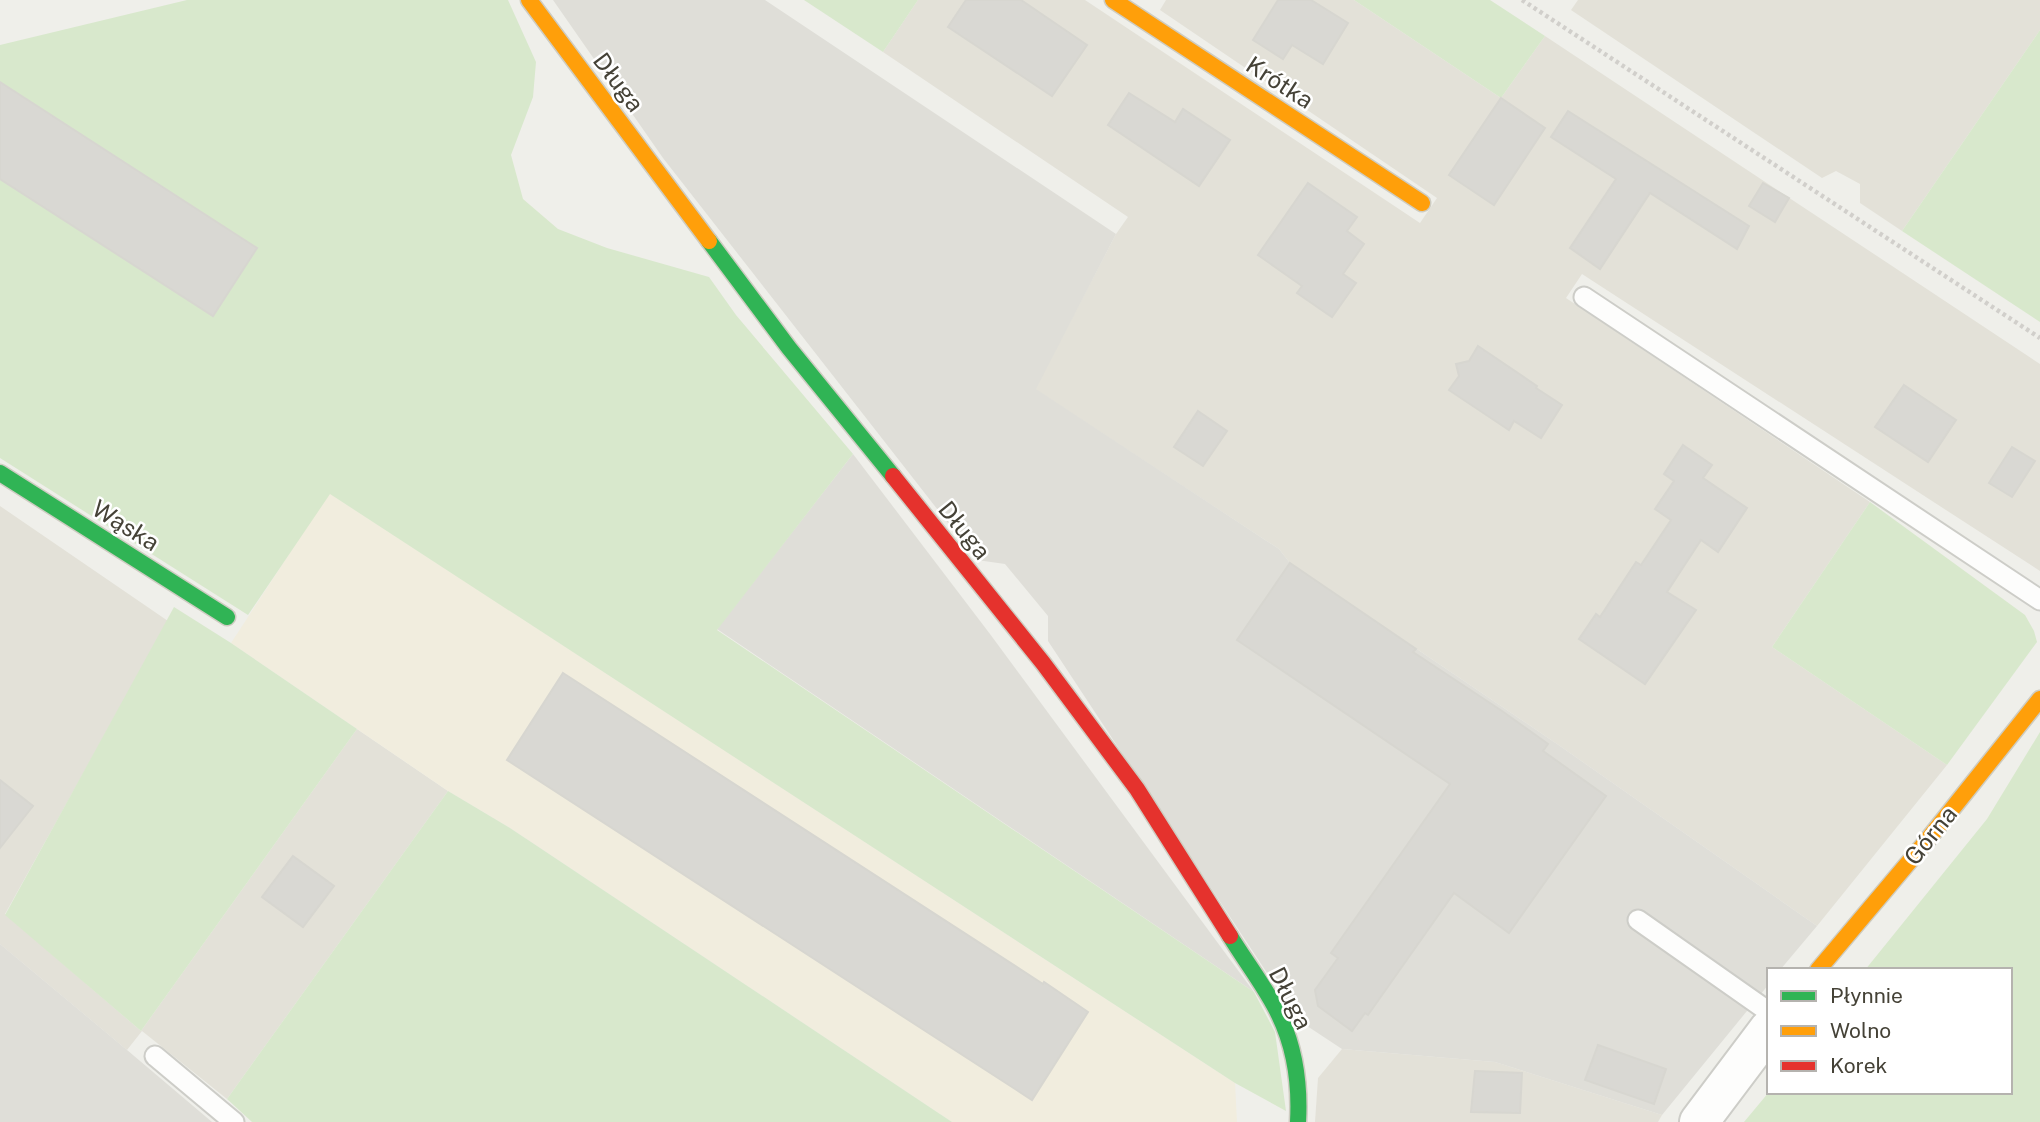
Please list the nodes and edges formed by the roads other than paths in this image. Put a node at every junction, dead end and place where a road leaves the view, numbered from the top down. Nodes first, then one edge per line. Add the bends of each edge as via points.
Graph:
1 (530, 0) edge
2 (1113, 0) edge
3 (1422, 203) dead end
4 (1584, 297) dead end
5 (0, 472) edge
6 (2040, 600) edge
7 (227, 617) dead end
8 (2040, 699) edge
9 (1638, 920) dead end
10 (1820, 968) edge
11 (1767, 1011) edge
12 (1767, 1032) edge
13 (155, 1056) dead end
14 (234, 1122) edge
15 (1298, 1122) edge
16 (1699, 1122) edge

1 - 15 street, Długa via 789,348 1043,663 1137,789 1279,1015 1294,1057
2 - 3 street, Krótka
4 - 6 lane
5 - 7 street, Wąska
8 - 10 street, Górna
9 - 11 lane
12 - 16 street
13 - 14 lane

